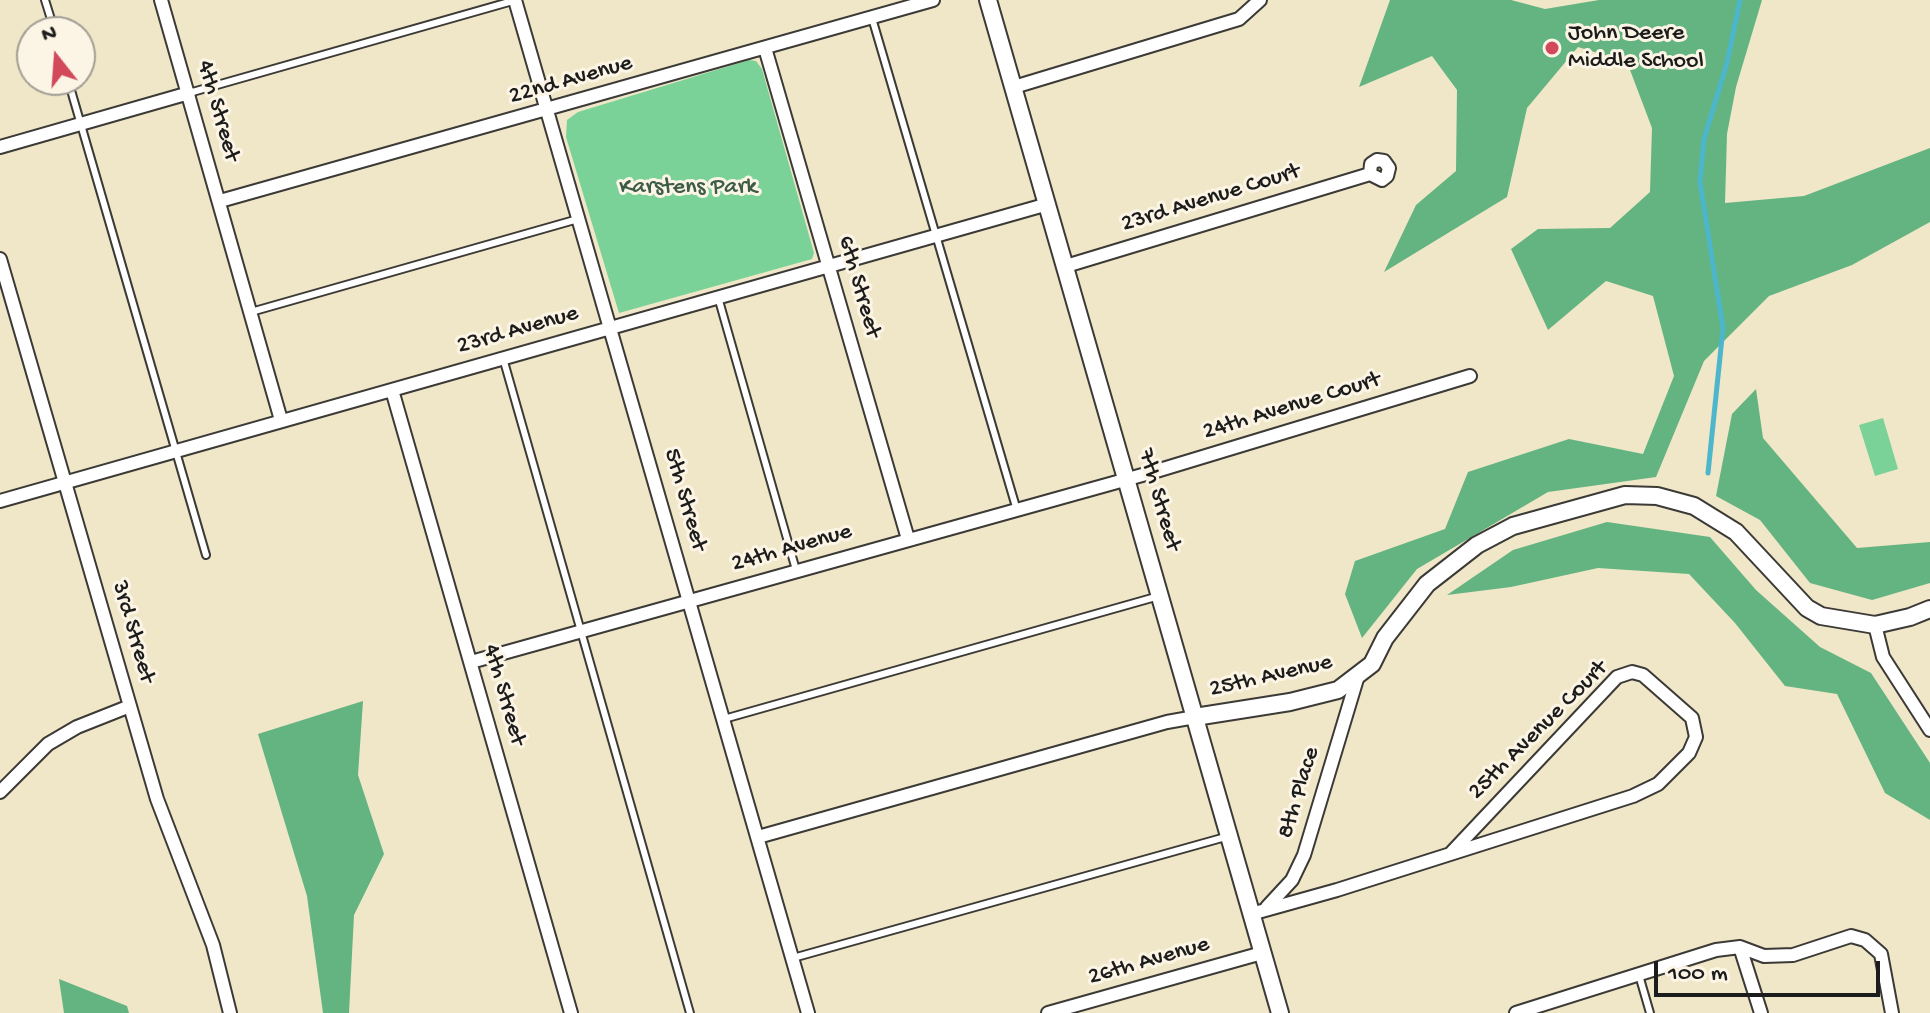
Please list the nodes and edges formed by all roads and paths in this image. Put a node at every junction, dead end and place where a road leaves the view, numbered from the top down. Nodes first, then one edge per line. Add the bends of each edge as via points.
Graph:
1 (161, 0) edge
2 (516, 0) edge
3 (933, 0) edge
4 (988, 0) edge
5 (1260, 0) edge
6 (872, 18) junction
7 (765, 48) junction
8 (1014, 87) junction
9 (189, 93) junction
10 (73, 96) edge
11 (547, 111) junction
12 (81, 124) junction
13 (0, 147) edge
14 (1370, 174) dead end
15 (220, 201) junction
16 (1048, 204) junction
17 (579, 219) junction
18 (935, 235) junction
19 (0, 259) edge
20 (828, 265) junction
21 (1066, 266) junction
22 (718, 297) junction
23 (251, 312) junction
24 (611, 327) junction
25 (503, 358) junction
26 (1470, 376) dead end
27 (392, 390) junction
28 (281, 420) junction
29 (175, 451) junction
30 (1126, 478) junction
31 (64, 484) junction
32 (0, 501) edge
33 (1016, 507) junction
34 (908, 539) junction
35 (206, 555) dead end
36 (796, 570) junction
37 (1160, 596) junction
38 (690, 601) junction
39 (1930, 609) edge
40 (1875, 625) junction
41 (581, 631) junction
42 (471, 662) junction
43 (1357, 679) junction
44 (130, 706) junction
45 (1195, 717) junction
46 (724, 719) junction
47 (1930, 730) edge
48 (0, 792) edge
49 (1230, 835) junction
50 (758, 837) junction
51 (1451, 853) junction
52 (1258, 912) junction
53 (1740, 947) junction
54 (1262, 953) junction
55 (793, 958) junction
56 (1639, 975) junction
57 (1524, 1012) edge
58 (230, 1013) edge
59 (571, 1013) edge
60 (690, 1013) edge
61 (808, 1013) edge
62 (1048, 1013) edge
63 (1280, 1013) edge
64 (1650, 1013) edge
65 (1761, 1013) edge
66 (1892, 1013) edge

1 - 9 street, 4th Street
2 - 9 lane
2 - 11 street, 5th Street
3 - 6 street, 22nd Avenue
4 - 8 street, 7th Street
5 - 8 street via 1239,19
6 - 7 street, 22nd Avenue
6 - 18 lane
7 - 11 street, 22nd Avenue
7 - 20 street, 6th Street
8 - 16 street, 7th Street
9 - 12 street
9 - 15 street, 4th Street
10 - 12 lane
11 - 15 street, 22nd Avenue
11 - 17 street, 5th Street
12 - 13 street
12 - 29 lane
14 - 21 street, 23rd Avenue Court
15 - 23 street, 4th Street
16 - 18 street, 23rd Avenue
16 - 21 street, 7th Street
17 - 23 lane
17 - 24 street, 5th Street
18 - 20 street, 23rd Avenue
18 - 33 lane
19 - 31 street, 3rd Street
20 - 22 street, 23rd Avenue
20 - 34 street, 6th Street
21 - 30 street, 7th Street
22 - 24 street, 23rd Avenue
22 - 36 lane
23 - 28 street, 4th Street
24 - 25 street, 23rd Avenue
24 - 38 street, 5th Street
25 - 27 street, 23rd Avenue
25 - 41 lane
26 - 30 street, 24th Avenue Court
27 - 28 street, 23rd Avenue
27 - 42 street, 4th Street
28 - 29 street, 23rd Avenue
29 - 31 street, 23rd Avenue
29 - 35 lane
30 - 33 street, 24th Avenue
30 - 37 street, 7th Street
31 - 32 street, 23rd Avenue
31 - 44 street, 3rd Street
33 - 34 street, 24th Avenue
34 - 36 street, 24th Avenue
36 - 38 street, 24th Avenue
37 - 45 street, 7th Street
37 - 46 lane
38 - 41 street, 24th Avenue
38 - 46 street, 5th Street
39 - 40 street, 25th Avenue
40 - 43 street, 25th Avenue via 1838,622 1807,608 1736,532 1694,506 1657,496 1625,495 1513,526 1477,545 1427,584
40 - 47 street via 1883,657
41 - 42 street, 24th Avenue
41 - 60 lane
42 - 59 street, 4th Street
43 - 45 street, 25th Avenue via 1319,696
43 - 52 street, 8th Place via 1304,855 1292,880
44 - 48 street via 48,744
44 - 58 street, 3rd Street via 164,821 213,945
45 - 49 street, 7th Street
45 - 50 street, 25th Avenue
46 - 50 street, 5th Street
49 - 52 street, 7th Street
49 - 55 lane
50 - 55 street, 5th Street
51 - 51 street, 25th Avenue Court via 1647,790 1694,745 1692,718 1643,675 1617,677
51 - 52 street, 25th Avenue Court
52 - 54 street, 7th Street
53 - 56 street
53 - 65 street
53 - 66 street via 1764,956 1793,955 1851,936 1865,940 1886,966
54 - 62 street, 26th Avenue
54 - 63 street, 7th Street
55 - 61 street, 5th Street
56 - 57 street
56 - 64 lane

